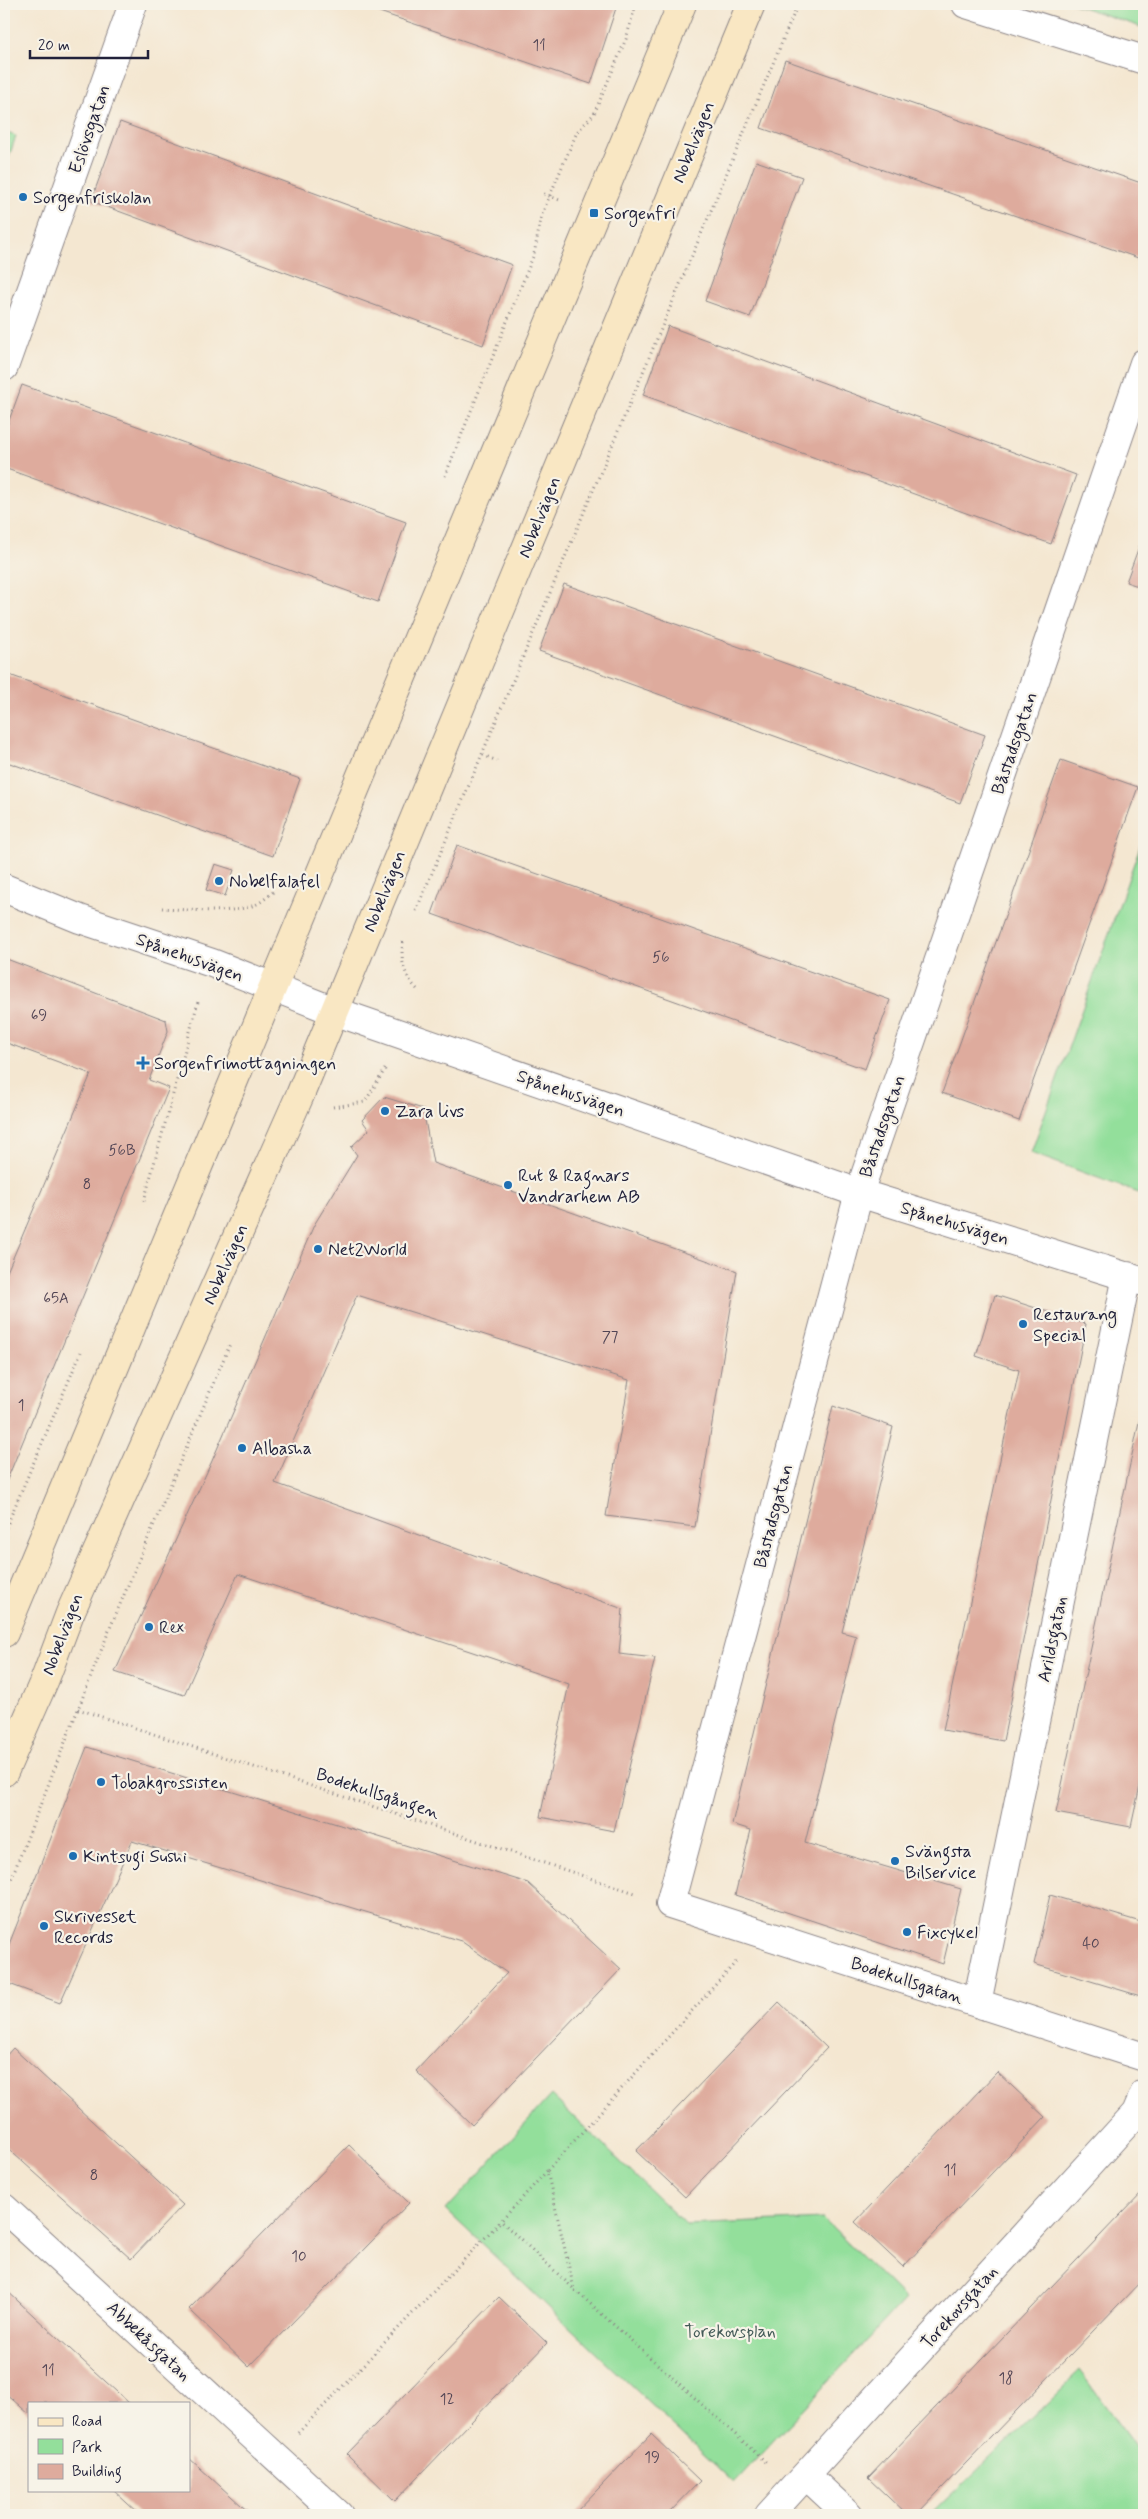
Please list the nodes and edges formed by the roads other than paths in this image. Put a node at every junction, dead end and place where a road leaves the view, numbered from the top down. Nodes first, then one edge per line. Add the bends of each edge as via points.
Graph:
1 (133, 4) edge
2 (682, 4) edge
3 (751, 4) edge
4 (966, 4) edge
5 (1144, 60) edge
6 (1144, 363) edge
7 (4, 367) edge
8 (4, 888) edge
9 (273, 987) junction
10 (334, 1011) junction
11 (859, 1193) junction
12 (1136, 1279) edge
13 (4, 1633) edge
14 (4, 1772) edge
15 (670, 1904) joint
16 (977, 2003) junction
17 (1144, 2057) edge
18 (1144, 2094) edge
19 (4, 2208) edge
20 (800, 2481) junction
21 (339, 2515) edge
22 (768, 2515) edge
23 (850, 2515) edge

1 - 7 street, Eslövsgatan
2 - 9 main road
3 - 10 main road, Nobelvägen
4 - 5 street
6 - 11 street, Båstadsgatan
8 - 9 street, Spånehusvägen via 80,919
9 - 10 street, Spånehusvägen
9 - 13 main road
10 - 11 street, Spånehusvägen
10 - 14 main road, Nobelvägen via 296,1104 70,1613
11 - 12 street, Spånehusvägen
11 - 15 street, Båstadsgatan
12 - 16 street, Arildsgatan
15 - 16 street, Bodekullsgatan
16 - 17 street, Bodekullsgatan
18 - 20 street, Torekovsgatan via 1136,2113
19 - 21 street, Abbekåsgatan
20 - 22 street, Torekovsgatan
20 - 23 street

